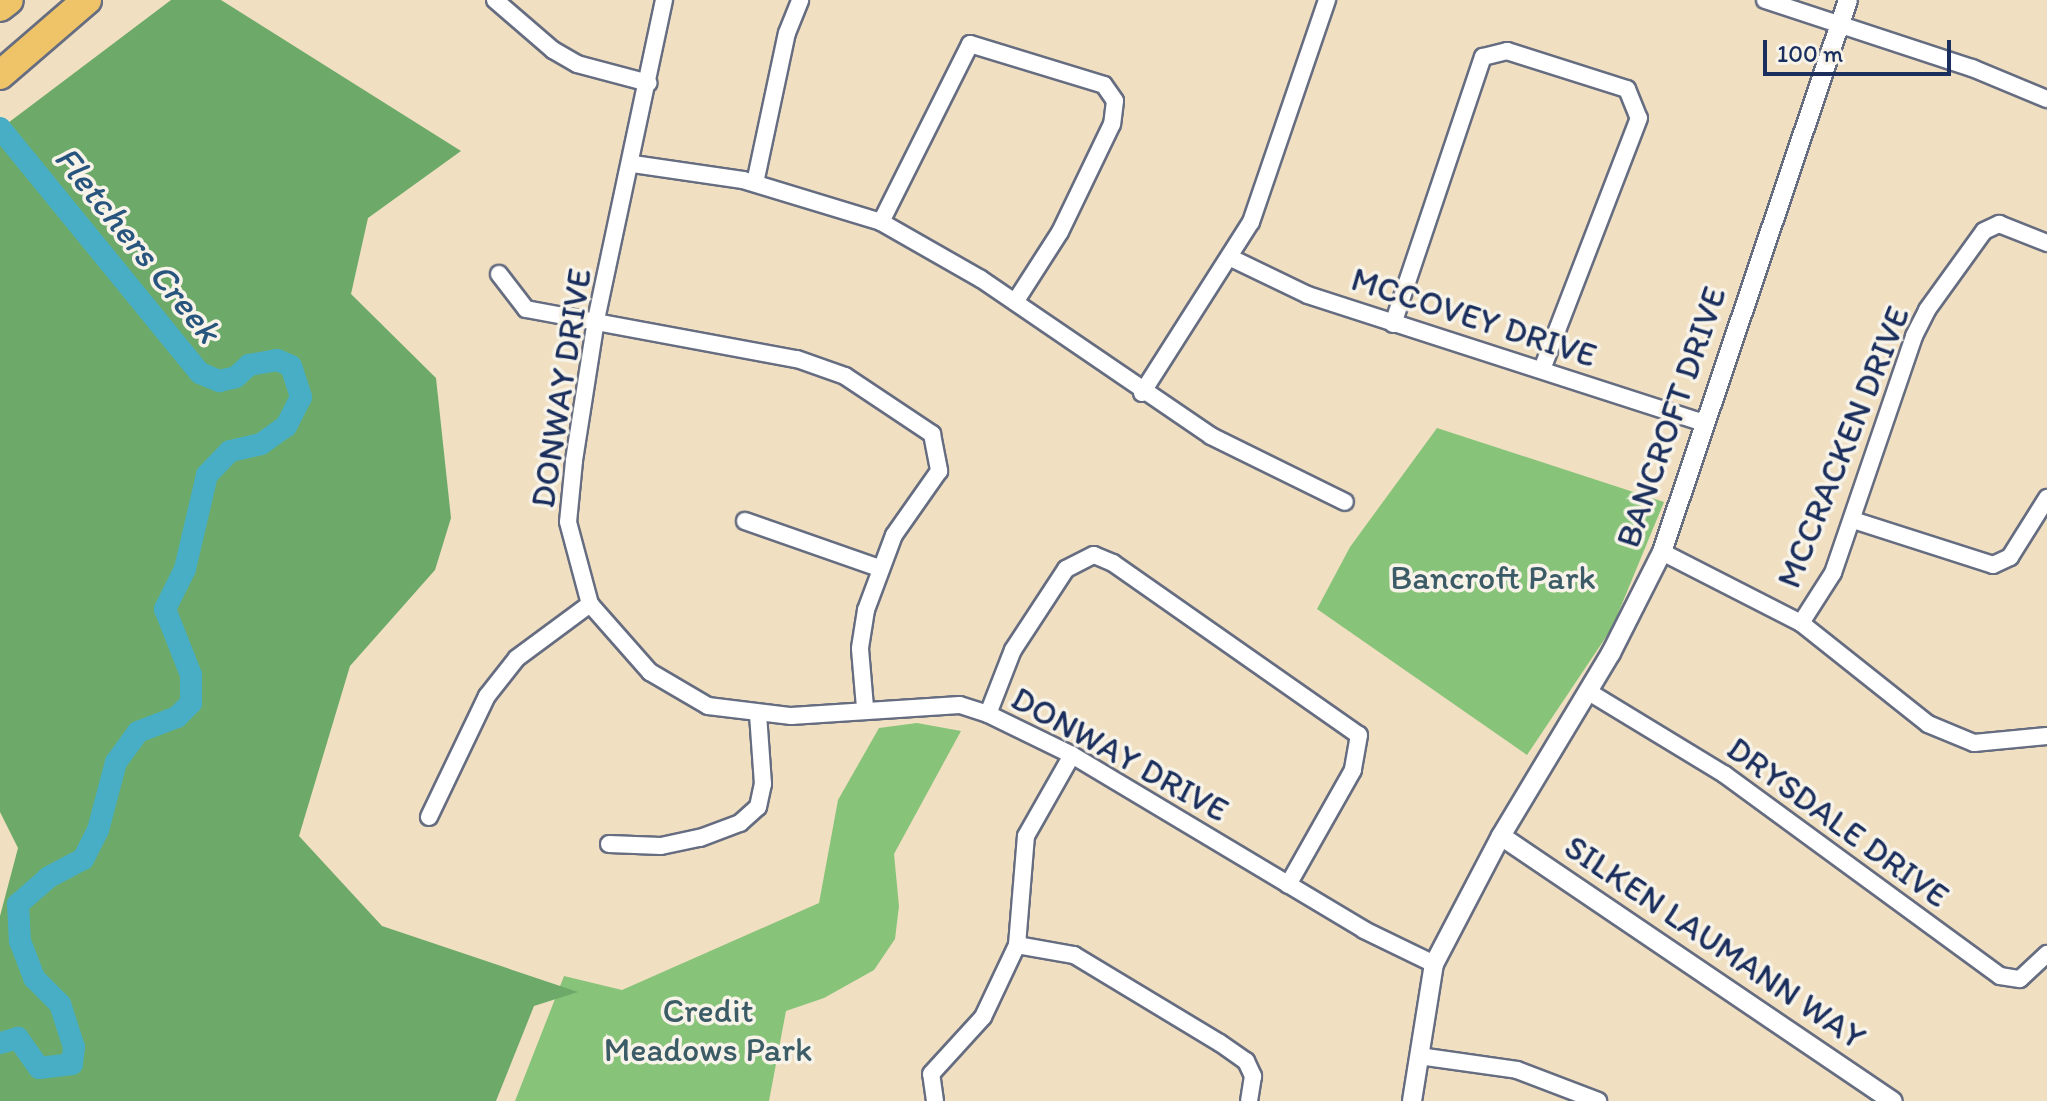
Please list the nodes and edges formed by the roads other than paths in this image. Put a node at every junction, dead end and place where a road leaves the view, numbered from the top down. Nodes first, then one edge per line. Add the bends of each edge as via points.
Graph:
1 (9, 0) edge
2 (87, 0) edge
3 (495, 0) edge
4 (664, 0) edge
5 (800, 0) edge
6 (1327, 0) edge
7 (1765, 0) edge
8 (1848, 0) edge
9 (0, 7) edge
10 (1841, 24) junction
11 (2, 74) edge
12 (649, 83) junction
13 (2047, 99) edge
14 (633, 164) junction
15 (755, 183) junction
16 (881, 222) junction
17 (2047, 243) edge
18 (1231, 258) junction
19 (499, 274) dead end
20 (1015, 302) junction
21 (596, 320) junction
22 (1393, 324) junction
23 (1542, 370) junction
24 (1142, 393) junction
25 (1704, 423) junction
26 (2047, 498) edge
27 (1345, 502) dead end
28 (1853, 520) junction
29 (745, 521) dead end
30 (1662, 552) junction
31 (879, 568) junction
32 (590, 604) junction
33 (1801, 623) junction
34 (1589, 692) junction
35 (865, 707) junction
36 (988, 714) junction
37 (758, 715) junction
38 (2045, 743) edge
39 (1072, 755) junction
40 (429, 817) dead end
41 (1501, 836) junction
42 (609, 844) dead end
43 (1288, 885) junction
44 (1017, 945) junction
45 (2047, 954) edge
46 (1434, 964) junction
47 (1419, 1056) junction
48 (935, 1101) edge
49 (1249, 1101) edge
50 (1412, 1101) edge
51 (1598, 1101) edge
52 (1893, 1101) edge

1 - 9 highway
2 - 11 highway
3 - 12 street via 577,64
4 - 12 street, DONWAY DRIVE
5 - 15 street via 787,33
6 - 18 street via 1251,222
7 - 10 street
8 - 10 street, BANCROFT DRIVE
10 - 13 street
10 - 25 street, BANCROFT DRIVE
12 - 14 street, DONWAY DRIVE
14 - 15 street
14 - 21 street, DONWAY DRIVE
15 - 16 street
16 - 20 street
16 - 20 street via 970,44 1104,85 1115,101 1112,124 1060,232
17 - 28 street, MCCRACKEN DRIVE via 1999,224 1984,231 1927,310
18 - 22 street, MCCOVEY DRIVE via 1308,295
18 - 24 street
19 - 21 street via 526,309
20 - 24 street
21 - 31 street via 797,359 845,376 932,434 939,471 894,535
21 - 32 street, DONWAY DRIVE via 568,522
22 - 23 street, MCCOVEY DRIVE
22 - 23 street via 1483,57 1507,51 1627,89 1639,118
23 - 25 street, MCCOVEY DRIVE
24 - 27 street via 1266,466
25 - 30 street, BANCROFT DRIVE
26 - 28 street via 2010,557 1993,565
28 - 33 street, MCCRACKEN DRIVE via 1833,573
29 - 31 street
30 - 33 street
30 - 34 street, BANCROFT DRIVE
31 - 35 street via 860,649
32 - 37 street, DONWAY DRIVE via 650,672 708,706
32 - 40 street via 517,658 487,696
33 - 38 street via 1928,724 1974,743
34 - 41 street, BANCROFT DRIVE
34 - 45 street, DRYSDALE DRIVE via 1724,774 2000,976 2020,979
35 - 36 street, DONWAY DRIVE via 960,705
35 - 37 street, DONWAY DRIVE
36 - 39 street, DONWAY DRIVE
36 - 43 street via 1013,650 1066,569 1094,555 1113,563 1359,735 1353,770
37 - 42 street via 763,784 758,807 749,815 700,838 661,846
39 - 43 street, DONWAY DRIVE
39 - 44 street via 1026,836
41 - 46 street, BANCROFT DRIVE
41 - 52 street, SILKEN LAUMANN WAY
43 - 46 street, DONWAY DRIVE
44 - 48 street via 983,1017 931,1074
44 - 49 street via 1074,955 1220,1043 1246,1061 1253,1076
46 - 47 street, BANCROFT DRIVE
47 - 50 street, BANCROFT DRIVE
47 - 51 street via 1517,1070

